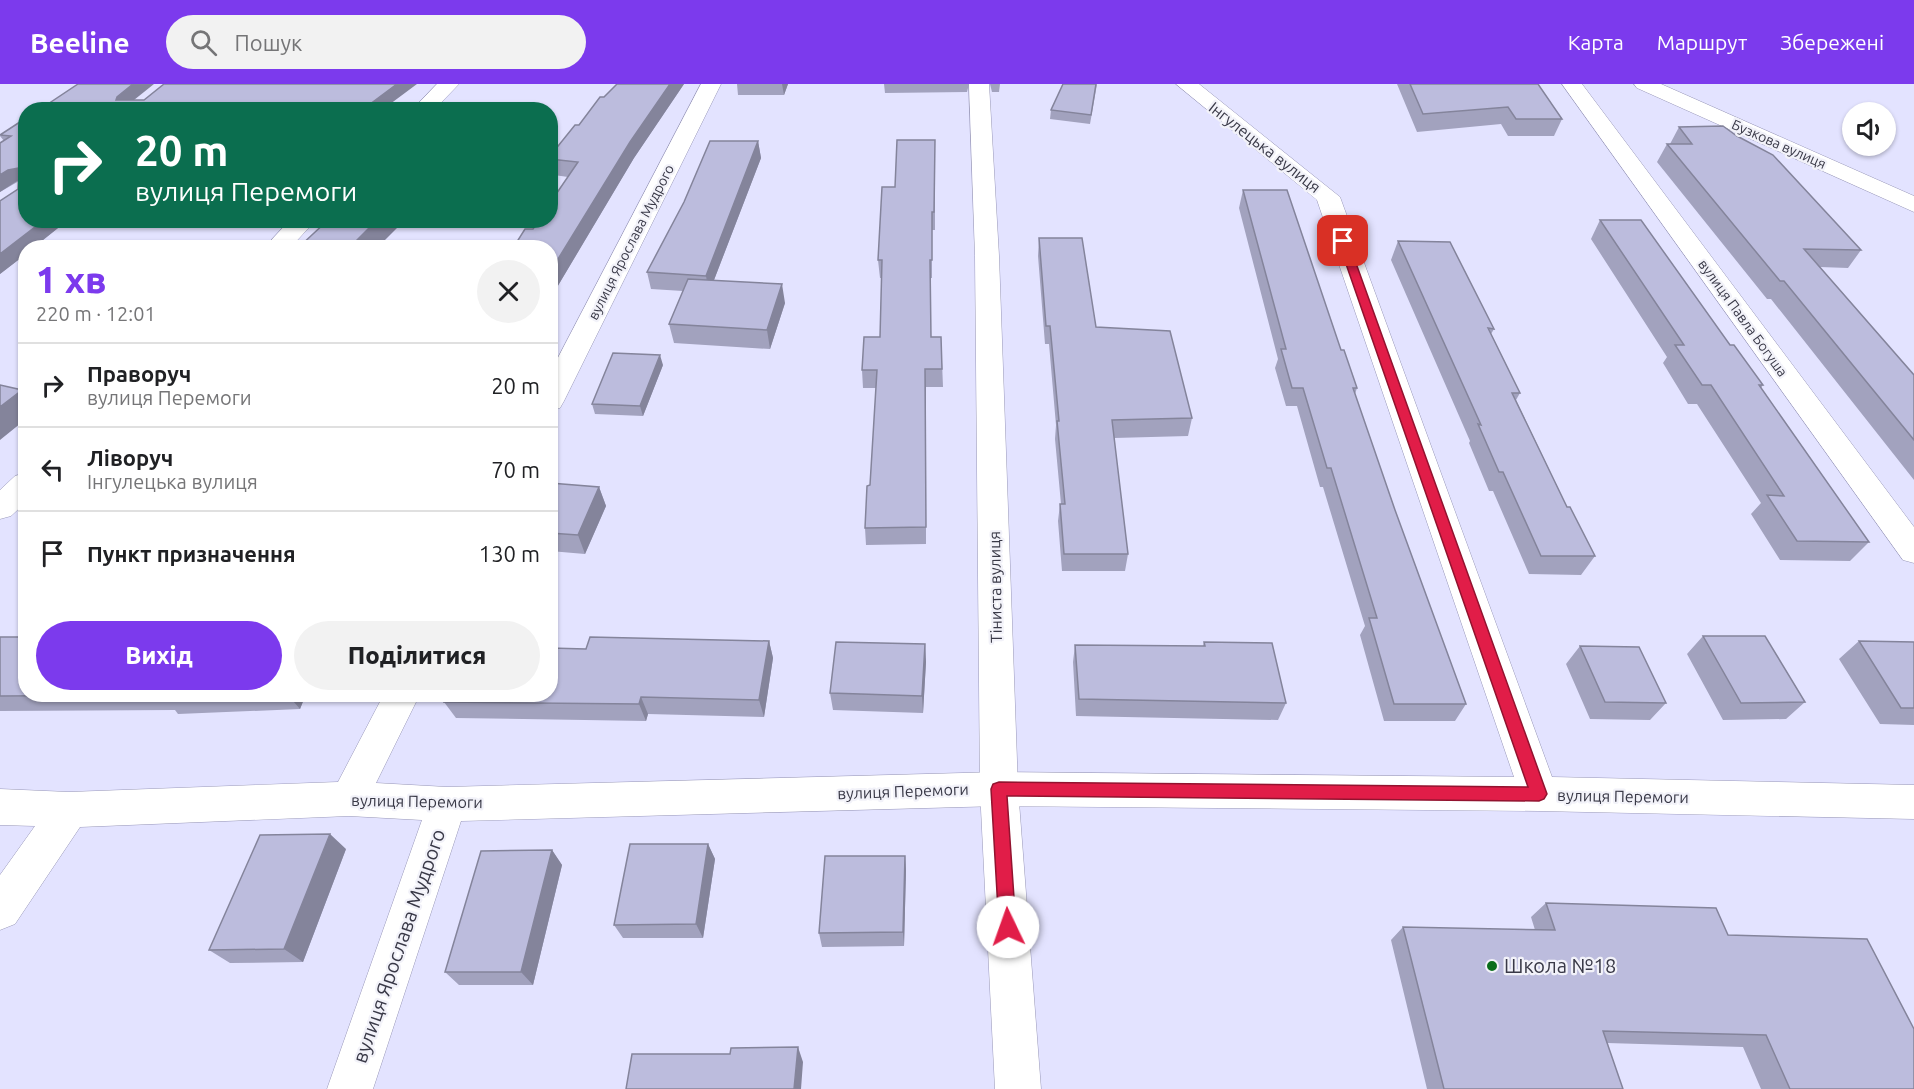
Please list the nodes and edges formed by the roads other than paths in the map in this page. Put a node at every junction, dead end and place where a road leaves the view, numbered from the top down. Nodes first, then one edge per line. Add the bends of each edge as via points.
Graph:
1 (449, 84) edge
2 (711, 84) edge
3 (979, 84) edge
4 (1186, 84) edge
5 (1572, 84) edge
6 (1644, 84) edge
7 (430, 102) edge
8 (1914, 205) edge
9 (296, 228) edge
10 (284, 240) edge
11 (558, 385) edge
12 (18, 491) edge
13 (0, 508) edge
14 (1914, 551) edge
15 (398, 702) edge
16 (999, 789) junction
17 (1539, 794) junction
18 (349, 799) junction
19 (1914, 802) edge
20 (447, 804) junction
21 (0, 807) edge
22 (69, 810) junction
23 (0, 910) edge
24 (350, 1089) edge
25 (1018, 1089) edge

1 - 7 street
2 - 11 street, вулиця Ярослава Мудрого
3 - 16 street, Тіниста вулиця via 987,256
4 - 17 street, Інгулецька вулиця via 1328,196
5 - 14 street, вулиця Павла Богуша
6 - 8 street, Бузкова вулиця
9 - 10 street
12 - 13 street
15 - 18 street
16 - 17 street, вулиця Перемоги
16 - 20 street, вулиця Перемоги
16 - 25 street, Тіниста вулиця
17 - 19 street, вулиця Перемоги
18 - 20 street, вулиця Перемоги
18 - 22 street, вулиця Перемоги
20 - 24 street, вулиця Ярослава Мудрого
21 - 22 street, вулиця Перемоги
22 - 23 street

